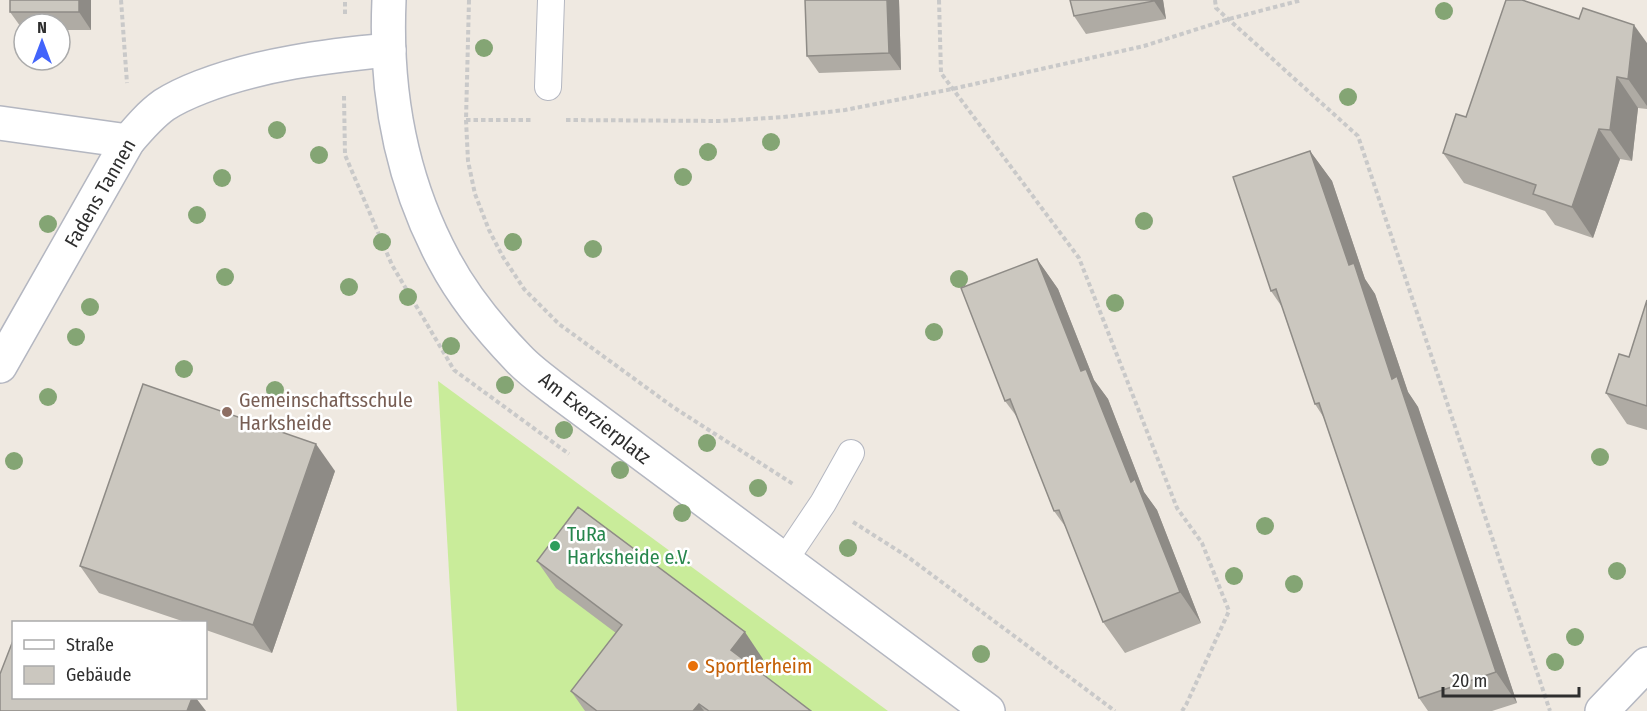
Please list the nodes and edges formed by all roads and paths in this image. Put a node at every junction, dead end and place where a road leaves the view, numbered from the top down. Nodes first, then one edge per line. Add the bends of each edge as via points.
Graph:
1 (121, 0) edge
2 (389, 0) edge
3 (469, 0) edge
4 (551, 0) edge
5 (939, 0) edge
6 (1215, 0) edge
7 (1302, 0) edge
8 (1229, 19) junction
9 (389, 50) junction
10 (549, 87) dead end
11 (952, 89) junction
12 (466, 120) junction
13 (537, 120) dead end
14 (561, 120) dead end
15 (0, 123) edge
16 (137, 130) junction
17 (0, 366) edge
18 (851, 453) dead end
19 (823, 503) junction
20 (784, 561) junction
21 (1647, 664) edge
22 (988, 711) edge
23 (1115, 711) edge
24 (1182, 711) edge
25 (1550, 711) edge
26 (1602, 711) edge

1 - 16 path via 126,80
2 - 9 street, Am Exerzierplatz
3 - 12 path
4 - 10 lane
5 - 11 path via 941,74
6 - 8 path via 1216,8
7 - 8 path
8 - 11 path via 1144,46
8 - 25 path via 1358,136
9 - 16 street, Fadens Tannen via 248,71 164,105
9 - 20 street, Am Exerzierplatz via 396,121 414,192 444,261 491,329 552,387
11 - 14 path via 783,117 721,121
11 - 24 path via 1079,258 1177,508 1202,543 1229,611
12 - 13 path
12 - 19 path via 475,194 489,230 524,290 559,324 673,407
15 - 16 street
16 - 17 street, Fadens Tannen
18 - 19 lane
19 - 20 lane
19 - 23 path via 908,557
20 - 22 street, Am Exerzierplatz
21 - 26 street

